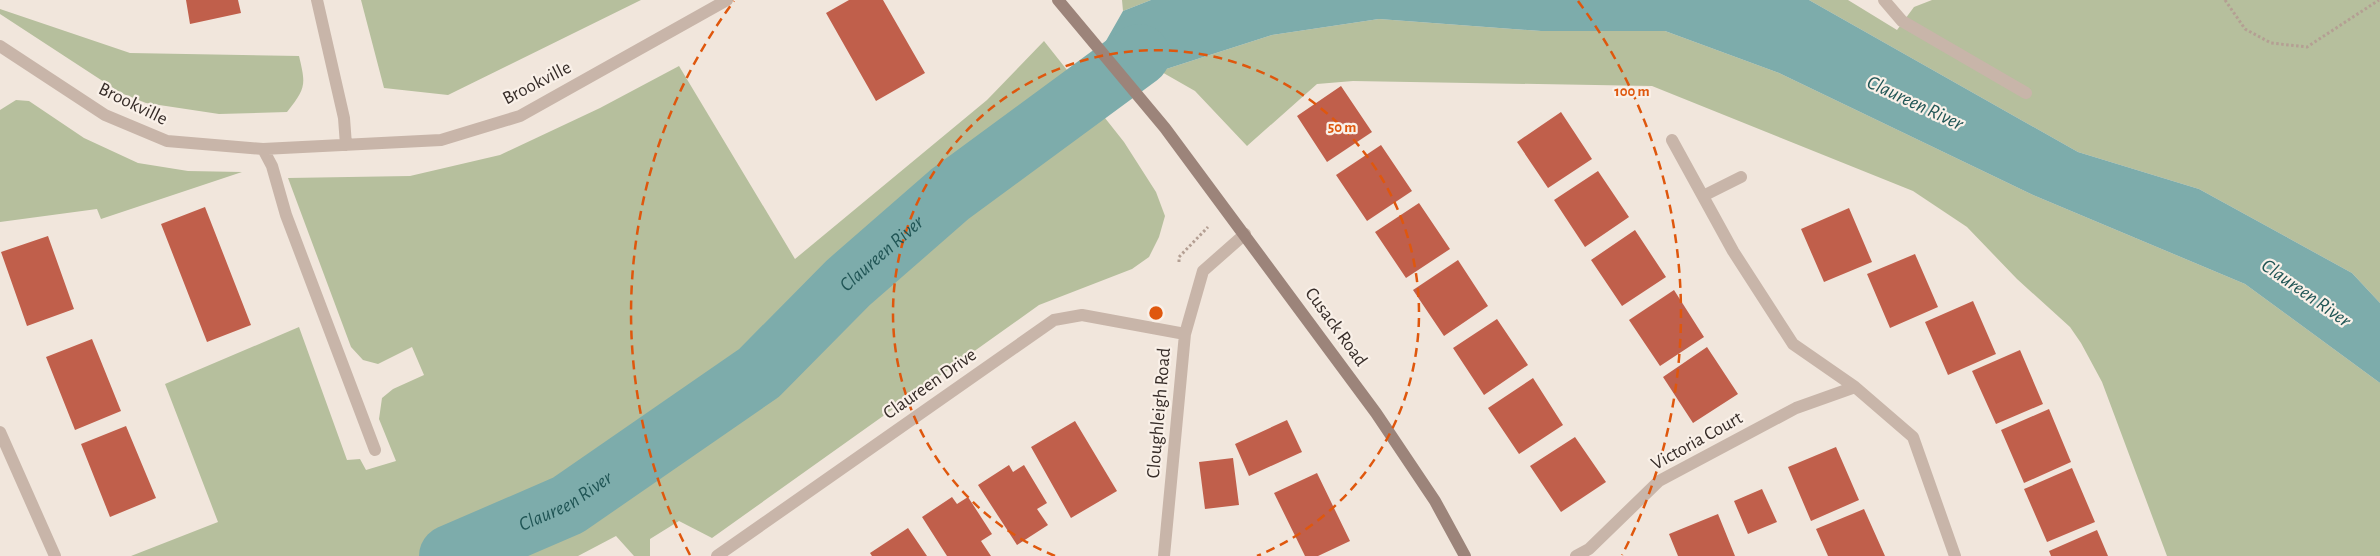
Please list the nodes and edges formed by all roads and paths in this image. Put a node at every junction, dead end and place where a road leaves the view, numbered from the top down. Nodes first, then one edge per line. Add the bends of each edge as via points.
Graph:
1 (317, 0) edge
2 (728, 0) edge
3 (1058, 0) edge
4 (1884, 0) edge
5 (2225, 0) edge
6 (2380, 0) edge
7 (1, 48) edge
8 (2026, 93) dead end
9 (1672, 140) dead end
10 (346, 146) junction
11 (263, 148) junction
12 (1741, 177) dead end
13 (1703, 196) junction
14 (1245, 234) junction
15 (1185, 334) junction
16 (1854, 387) junction
17 (0, 432) edge
18 (375, 450) dead end
19 (55, 556) edge
20 (717, 556) edge
21 (1164, 556) edge
22 (1465, 556) edge
23 (1576, 556) edge
24 (1955, 556) edge

1 - 10 street via 344,118
2 - 10 street, Brookville via 520,116 442,140
3 - 14 main road, Cusack Road via 1165,128
4 - 8 street via 1902,20
5 - 6 path via 2245,29 2271,43 2307,47
7 - 11 street, Brookville via 105,115 167,141
9 - 13 street
10 - 11 street, Brookville
11 - 18 street
12 - 13 street
13 - 16 street via 1733,251 1793,344
14 - 15 street, Cloughleigh Road via 1203,271
14 - 22 main road, Cusack Road via 1376,413 1435,501
15 - 20 street, Claureen Drive via 1082,315 1054,320
15 - 21 street, Cloughleigh Road
16 - 23 street, Victoria Court via 1796,408 1659,481 1589,549
16 - 24 street via 1913,437
17 - 19 street

